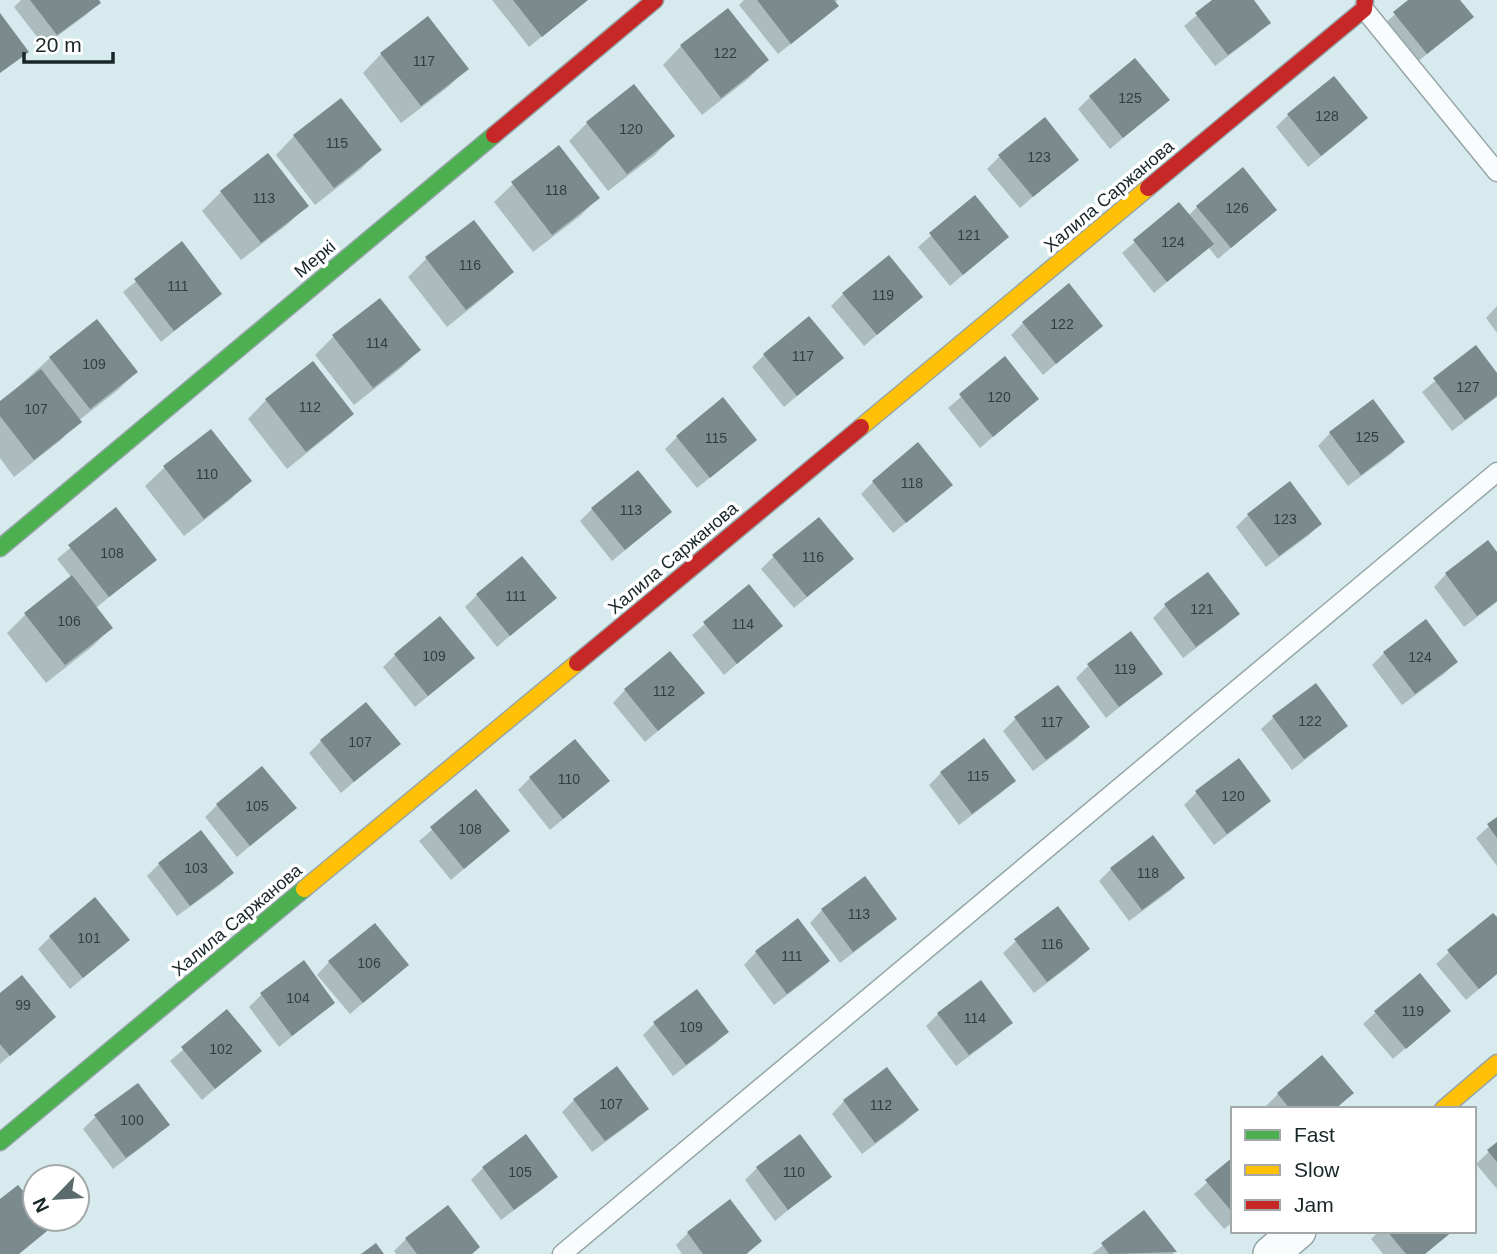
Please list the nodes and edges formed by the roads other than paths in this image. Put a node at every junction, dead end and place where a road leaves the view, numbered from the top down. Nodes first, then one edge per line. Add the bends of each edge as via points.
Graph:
1 (655, 0) edge
2 (1365, 5) edge
3 (1497, 172) edge
4 (1497, 472) edge
5 (0, 548) edge
6 (1497, 1063) edge
7 (1445, 1107) edge
8 (0, 1143) edge
9 (1295, 1233) edge
10 (562, 1254) edge
11 (1270, 1254) edge

1 - 5 street, Меркі
2 - 3 lane
2 - 8 street, Халила Саржанова
4 - 10 lane
6 - 7 street
9 - 11 street

